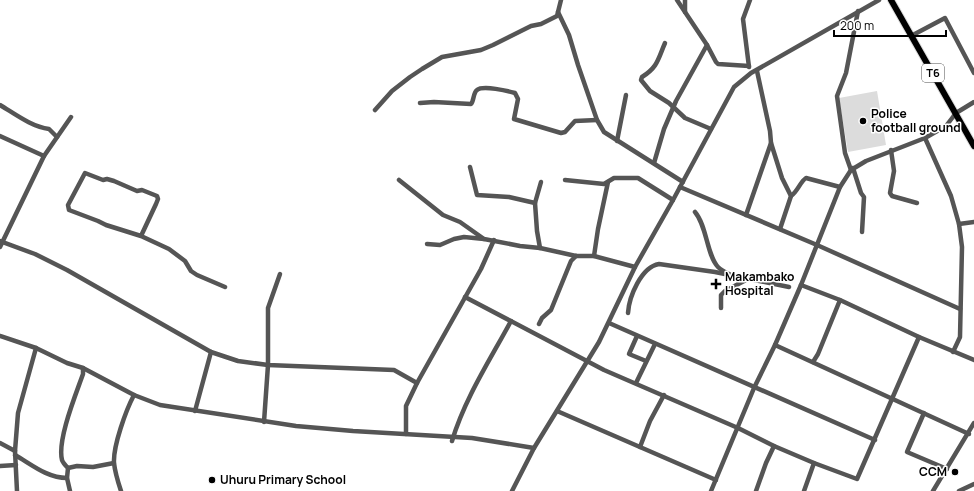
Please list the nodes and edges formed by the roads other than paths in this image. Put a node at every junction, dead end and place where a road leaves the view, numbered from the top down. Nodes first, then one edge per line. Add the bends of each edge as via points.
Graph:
1 (561, 0) edge
2 (677, 0) edge
3 (685, 0) edge
4 (750, 0) edge
5 (880, 0) edge
6 (891, 0) edge
7 (558, 12) junction
8 (685, 12) junction
9 (858, 12) junction
10 (911, 36) junction
11 (665, 43) dead end
12 (707, 45) junction
13 (749, 66) junction
14 (757, 70) junction
15 (751, 73) junction
16 (974, 73) edge
17 (626, 95) dead end
18 (974, 102) edge
19 (420, 103) dead end
20 (0, 105) edge
21 (674, 107) junction
22 (375, 110) dead end
23 (956, 113) junction
24 (71, 117) dead end
25 (597, 120) junction
26 (711, 129) junction
27 (0, 136) edge
28 (57, 137) junction
29 (925, 138) junction
30 (617, 141) junction
31 (771, 143) junction
32 (974, 146) edge
33 (891, 150) junction
34 (44, 156) junction
35 (654, 163) junction
36 (470, 167) dead end
37 (852, 169) junction
38 (399, 180) dead end
39 (565, 180) dead end
40 (541, 182) dead end
41 (608, 182) junction
42 (681, 185) junction
43 (840, 186) junction
44 (791, 196) junction
45 (673, 200) junction
46 (535, 203) junction
47 (917, 203) dead end
48 (695, 212) dead end
49 (746, 215) junction
50 (974, 222) edge
51 (959, 224) junction
52 (780, 229) junction
53 (862, 232) dead end
54 (142, 236) junction
55 (484, 239) junction
56 (494, 240) junction
57 (1, 241) edge
58 (427, 244) dead end
59 (817, 245) junction
60 (0, 247) edge
61 (540, 248) junction
62 (576, 256) junction
63 (594, 256) junction
64 (635, 268) junction
65 (280, 274) dead end
66 (732, 276) junction
67 (748, 279) junction
68 (801, 285) junction
69 (225, 287) dead end
70 (789, 287) dead end
71 (465, 297) junction
72 (840, 300) junction
73 (721, 308) dead end
74 (960, 309) junction
75 (628, 313) dead end
76 (511, 321) junction
77 (539, 324) dead end
78 (609, 324) junction
79 (0, 336) edge
80 (637, 336) junction
81 (919, 337) junction
82 (654, 344) junction
83 (775, 345) junction
84 (36, 348) junction
85 (211, 352) junction
86 (953, 352) junction
87 (974, 360) edge
88 (587, 361) junction
89 (646, 361) junction
90 (813, 362) junction
91 (268, 365) junction
92 (83, 368) junction
93 (417, 383) junction
94 (636, 383) junction
95 (754, 388) junction
96 (134, 394) junction
97 (664, 395) junction
98 (893, 399) junction
99 (195, 411) junction
100 (557, 411) junction
101 (924, 413) junction
102 (264, 422) junction
103 (974, 423) edge
104 (738, 428) junction
105 (744, 432) dead end
106 (406, 434) junction
107 (969, 434) junction
108 (453, 439) junction
109 (875, 440) junction
110 (0, 443) edge
111 (774, 446) junction
112 (640, 447) junction
113 (534, 448) junction
114 (15, 453) junction
115 (814, 463) junction
116 (114, 464) junction
117 (16, 465) junction
118 (0, 466) edge
119 (68, 468) junction
120 (834, 468) dead end
121 (947, 469) junction
122 (67, 478) junction
123 (716, 480) junction
124 (974, 484) edge
125 (17, 491) edge
126 (70, 491) edge
127 (120, 491) edge
128 (512, 491) edge
129 (711, 491) edge
130 (756, 491) edge
131 (804, 491) edge
132 (933, 491) edge
133 (959, 491) edge

1 - 7 street
2 - 8 street
3 - 8 street
4 - 13 street via 743,19
5 - 9 street
6 - 10 highway, T6
7 - 22 street via 557,16 481,50 442,57 410,77
7 - 25 street via 569,35
8 - 12 street
9 - 14 street
9 - 37 street via 846,73 837,96 845,153
10 - 16 street via 944,18
10 - 23 highway, T6
11 - 21 street via 655,67 641,80 650,91
12 - 13 street via 718,64
12 - 21 street
13 - 15 street
14 - 15 street
14 - 31 street
15 - 26 street via 734,87
17 - 30 street
18 - 23 street
19 - 25 street via 471,104 477,90 490,89 515,93 518,99 514,119 561,133 575,121
20 - 28 street via 49,129
21 - 26 street via 685,118
21 - 35 street via 664,129
23 - 29 street via 946,126
23 - 32 highway, T6
24 - 28 street
25 - 30 street via 604,132
26 - 42 street
27 - 34 street
28 - 34 street
29 - 33 street
29 - 51 street via 951,196
30 - 35 street
31 - 44 street via 782,178
31 - 49 street
33 - 37 street
33 - 47 street via 894,171 890,193 892,196
34 - 57 street
35 - 42 street
36 - 46 street via 477,195 509,197
37 - 43 street
37 - 53 street via 864,197
38 - 55 street via 443,215 460,222
39 - 41 street via 604,184
40 - 46 street
41 - 45 street via 614,178 638,178
41 - 63 street
42 - 45 street
42 - 49 street
43 - 44 street via 806,178
43 - 59 street
44 - 52 street
45 - 64 street
46 - 61 street via 536,231
48 - 66 street via 718,266
49 - 52 street
50 - 51 street
51 - 74 street via 962,247
52 - 59 street
54 - 54 street via 157,196 85,173 68,205 69,210 106,226
54 - 69 street via 169,249 185,261 197,275
55 - 56 street
55 - 58 street via 464,237 440,245
56 - 61 street
56 - 71 street
57 - 60 street
57 - 85 street via 67,270
59 - 68 street
59 - 74 street
61 - 62 street
62 - 63 street
62 - 77 street via 571,261 551,310
63 - 64 street
64 - 78 street
65 - 91 street via 268,308
66 - 67 street
66 - 75 street via 685,267 654,265 645,271 639,280 629,303
67 - 70 street
67 - 73 street via 739,282 721,295
68 - 72 street
68 - 83 street
71 - 76 street
71 - 93 street
72 - 81 street
72 - 90 street
74 - 86 street via 960,337
76 - 88 street
76 - 108 street via 470,396
78 - 80 street
78 - 88 street
79 - 84 street
80 - 82 street
80 - 89 street via 629,354
81 - 86 street
81 - 98 street
82 - 89 street
82 - 95 street
83 - 90 street
83 - 95 street
84 - 92 street
84 - 114 street via 18,413
85 - 91 street via 238,361
85 - 99 street
86 - 87 street
88 - 94 street
88 - 100 street
89 - 94 street
90 - 98 street
91 - 93 street via 394,370
91 - 102 street
92 - 96 street
92 - 119 street via 62,446 62,461
93 - 106 street via 406,406
94 - 97 street
95 - 104 street
95 - 109 street
96 - 99 street via 160,405
96 - 116 street via 115,447
97 - 104 street
97 - 112 street
98 - 101 street
98 - 109 street
99 - 102 street
100 - 112 street
100 - 113 street
101 - 107 street
101 - 121 street via 907,452
102 - 106 street via 346,431
103 - 107 street
104 - 111 street
104 - 123 street
105 - 111 street
106 - 108 street
107 - 121 street
108 - 113 street via 472,438
109 - 115 street via 857,479
110 - 114 street
111 - 115 street
111 - 130 street
112 - 123 street
113 - 128 street
114 - 117 street
114 - 122 street via 44,473
115 - 120 street
115 - 131 street
116 - 119 street
116 - 127 street
117 - 118 street
117 - 125 street
119 - 122 street
121 - 132 street
122 - 126 street
123 - 129 street
124 - 133 street

